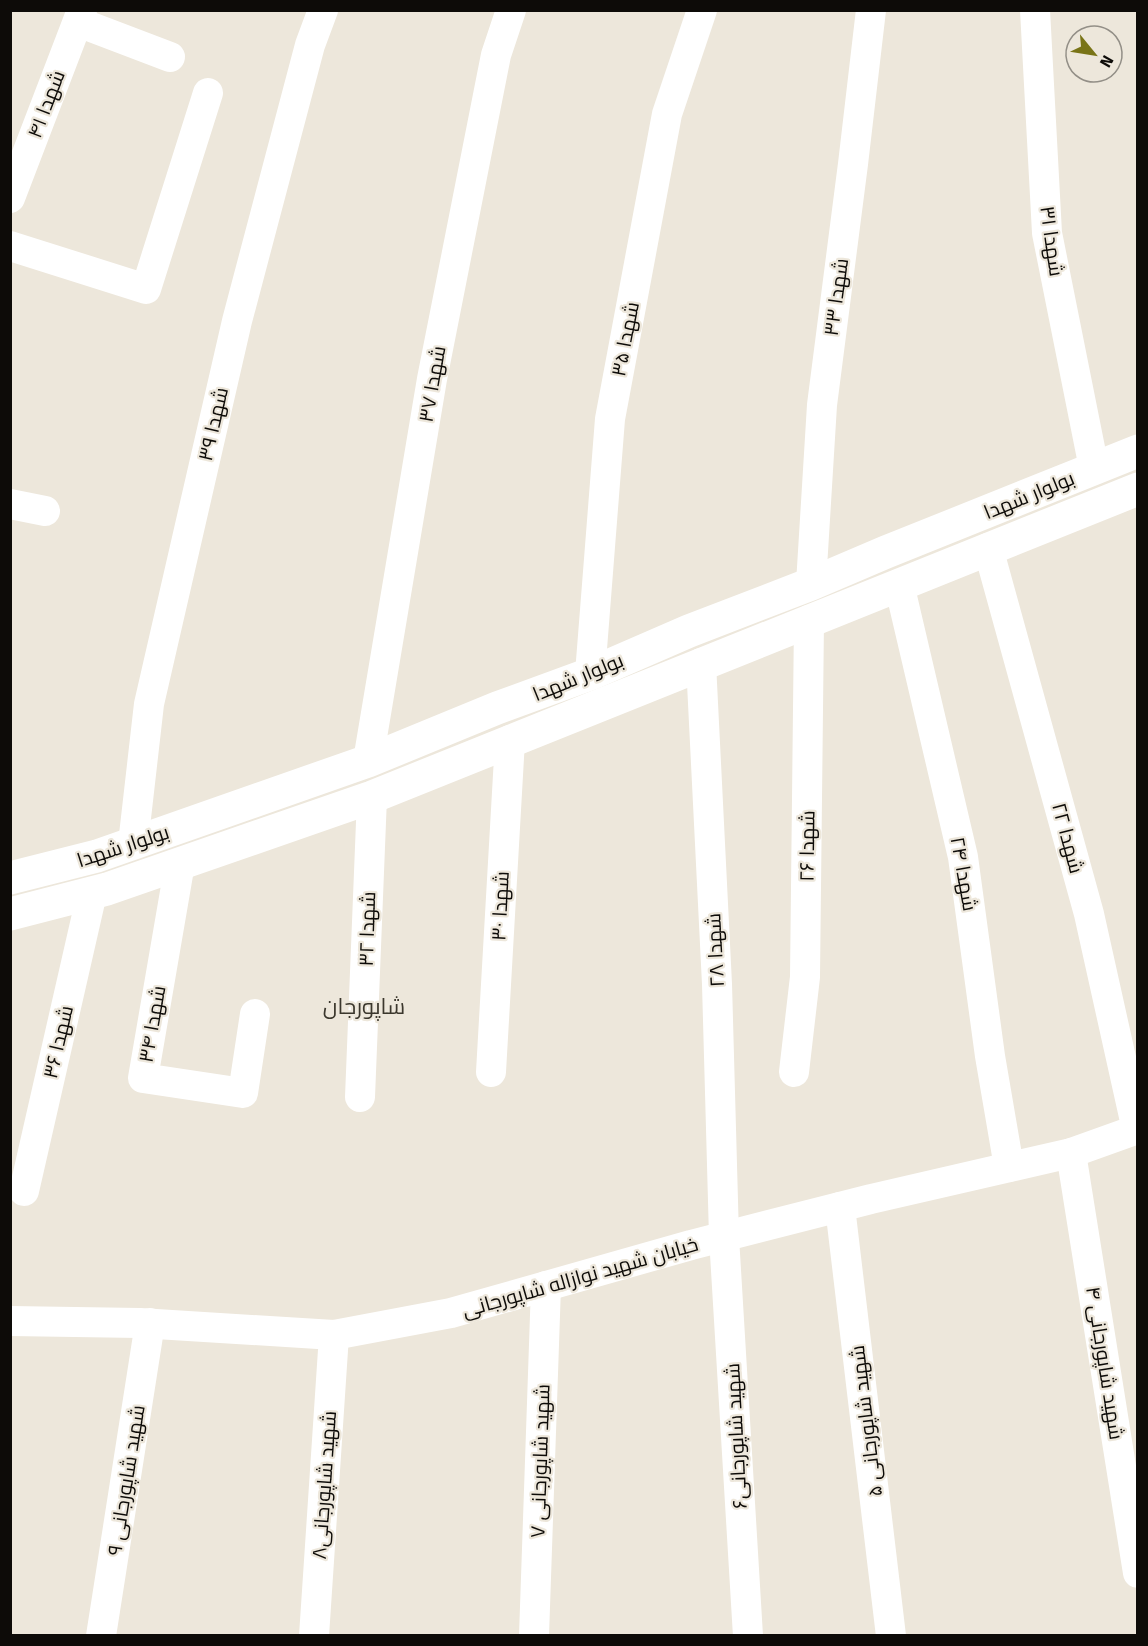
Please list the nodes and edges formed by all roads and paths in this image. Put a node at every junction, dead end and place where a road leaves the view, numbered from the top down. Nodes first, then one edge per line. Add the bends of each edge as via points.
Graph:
1 (323, 10) edge
2 (511, 10) edge
3 (702, 10) edge
4 (871, 10) edge
5 (1035, 10) edge
6 (80, 16) edge
7 (170, 57) dead end
8 (208, 93) dead end
9 (21, 136) edge
10 (10, 198) edge
11 (10, 246) edge
12 (1137, 451) edge
13 (1094, 468) junction
14 (1137, 489) edge
15 (10, 504) edge
16 (45, 511) dead end
17 (987, 548) junction
18 (811, 584) junction
19 (899, 584) junction
20 (809, 620) junction
21 (702, 663) junction
22 (590, 674) junction
23 (510, 741) junction
24 (368, 761) junction
25 (372, 796) junction
26 (133, 844) junction
27 (180, 863) junction
28 (10, 878) edge
29 (92, 893) junction
30 (10, 914) edge
31 (255, 1014) dead end
32 (794, 1071) dead end
33 (491, 1072) dead end
34 (360, 1097) dead end
35 (1137, 1130) edge
36 (1071, 1153) junction
37 (1009, 1167) junction
38 (24, 1191) dead end
39 (840, 1207) junction
40 (724, 1237) junction
41 (546, 1286) junction
42 (10, 1321) edge
43 (150, 1323) junction
44 (334, 1335) junction
45 (1137, 1574) edge
46 (101, 1635) edge
47 (314, 1635) edge
48 (534, 1635) edge
49 (748, 1635) edge
50 (891, 1635) edge

1 - 26 street, شهدا ۳۹ via 310,45 237,321 149,704
2 - 24 street, شهدا ۳۷ via 496,55 432,379
3 - 22 street, شهدا ۳۵ via 667,114 610,419
4 - 18 street, شهدا ۳۳ via 822,405
5 - 13 street, شهدا ۳۱ via 1047,233
6 - 7 street
6 - 9 street, شهدا ۴۱
8 - 11 street via 146,289
9 - 10 street, شهدا ۴۱
12 - 13 main road, بولوار شهدا
13 - 18 main road, بولوار شهدا
14 - 17 main road, بولوار شهدا
15 - 16 street
17 - 19 main road, بولوار شهدا
17 - 35 street, شهدا ۲۲ via 1089,914
18 - 22 main road, بولوار شهدا
19 - 20 main road, بولوار شهدا
19 - 37 street, شهدا ۲۴ via 963,857
20 - 21 main road, بولوار شهدا
20 - 32 street, شهدا ۲۶ via 805,977
21 - 23 main road, بولوار شهدا
21 - 40 street, شهدا ۲۸
22 - 24 main road, بولوار شهدا
23 - 25 main road, بولوار شهدا
23 - 33 street, شهدا ۳۰
24 - 26 main road, بولوار شهدا
25 - 27 main road, بولوار شهدا
25 - 34 street, شهدا ۳۲
26 - 28 main road, بولوار شهدا
27 - 29 main road, بولوار شهدا
27 - 31 street, شهدا ۳۴ via 143,1078 243,1093
29 - 30 main road, بولوار شهدا
29 - 38 street, شهدا ۳۶
35 - 36 street, خیابان شهید نوازاله شاپورجانی
36 - 37 street, خیابان شهید نوازاله شاپورجانی
36 - 45 street, شهید شاپورجانی ۴
37 - 39 street, خیابان شهید نوازاله شاپورجانی
39 - 40 street, خیابان شهید نوازاله شاپورجانی
39 - 50 street, شهید شاپورجانی ۵
40 - 41 street, خیابان شهید نوازاله شاپورجانی
40 - 49 street, شهید شاپورجانی۶
41 - 44 street, خیابان شهید نوازاله شاپورجانی via 452,1313
41 - 48 street, شهید شاپورجانی ۷
42 - 43 street, خیابان شهید نوازاله شاپورجانی
43 - 44 street, خیابان شهید نوازاله شاپورجانی
43 - 46 street, شهید شاپورجانی ۹
44 - 47 street, شهید شاپورجانی۸

